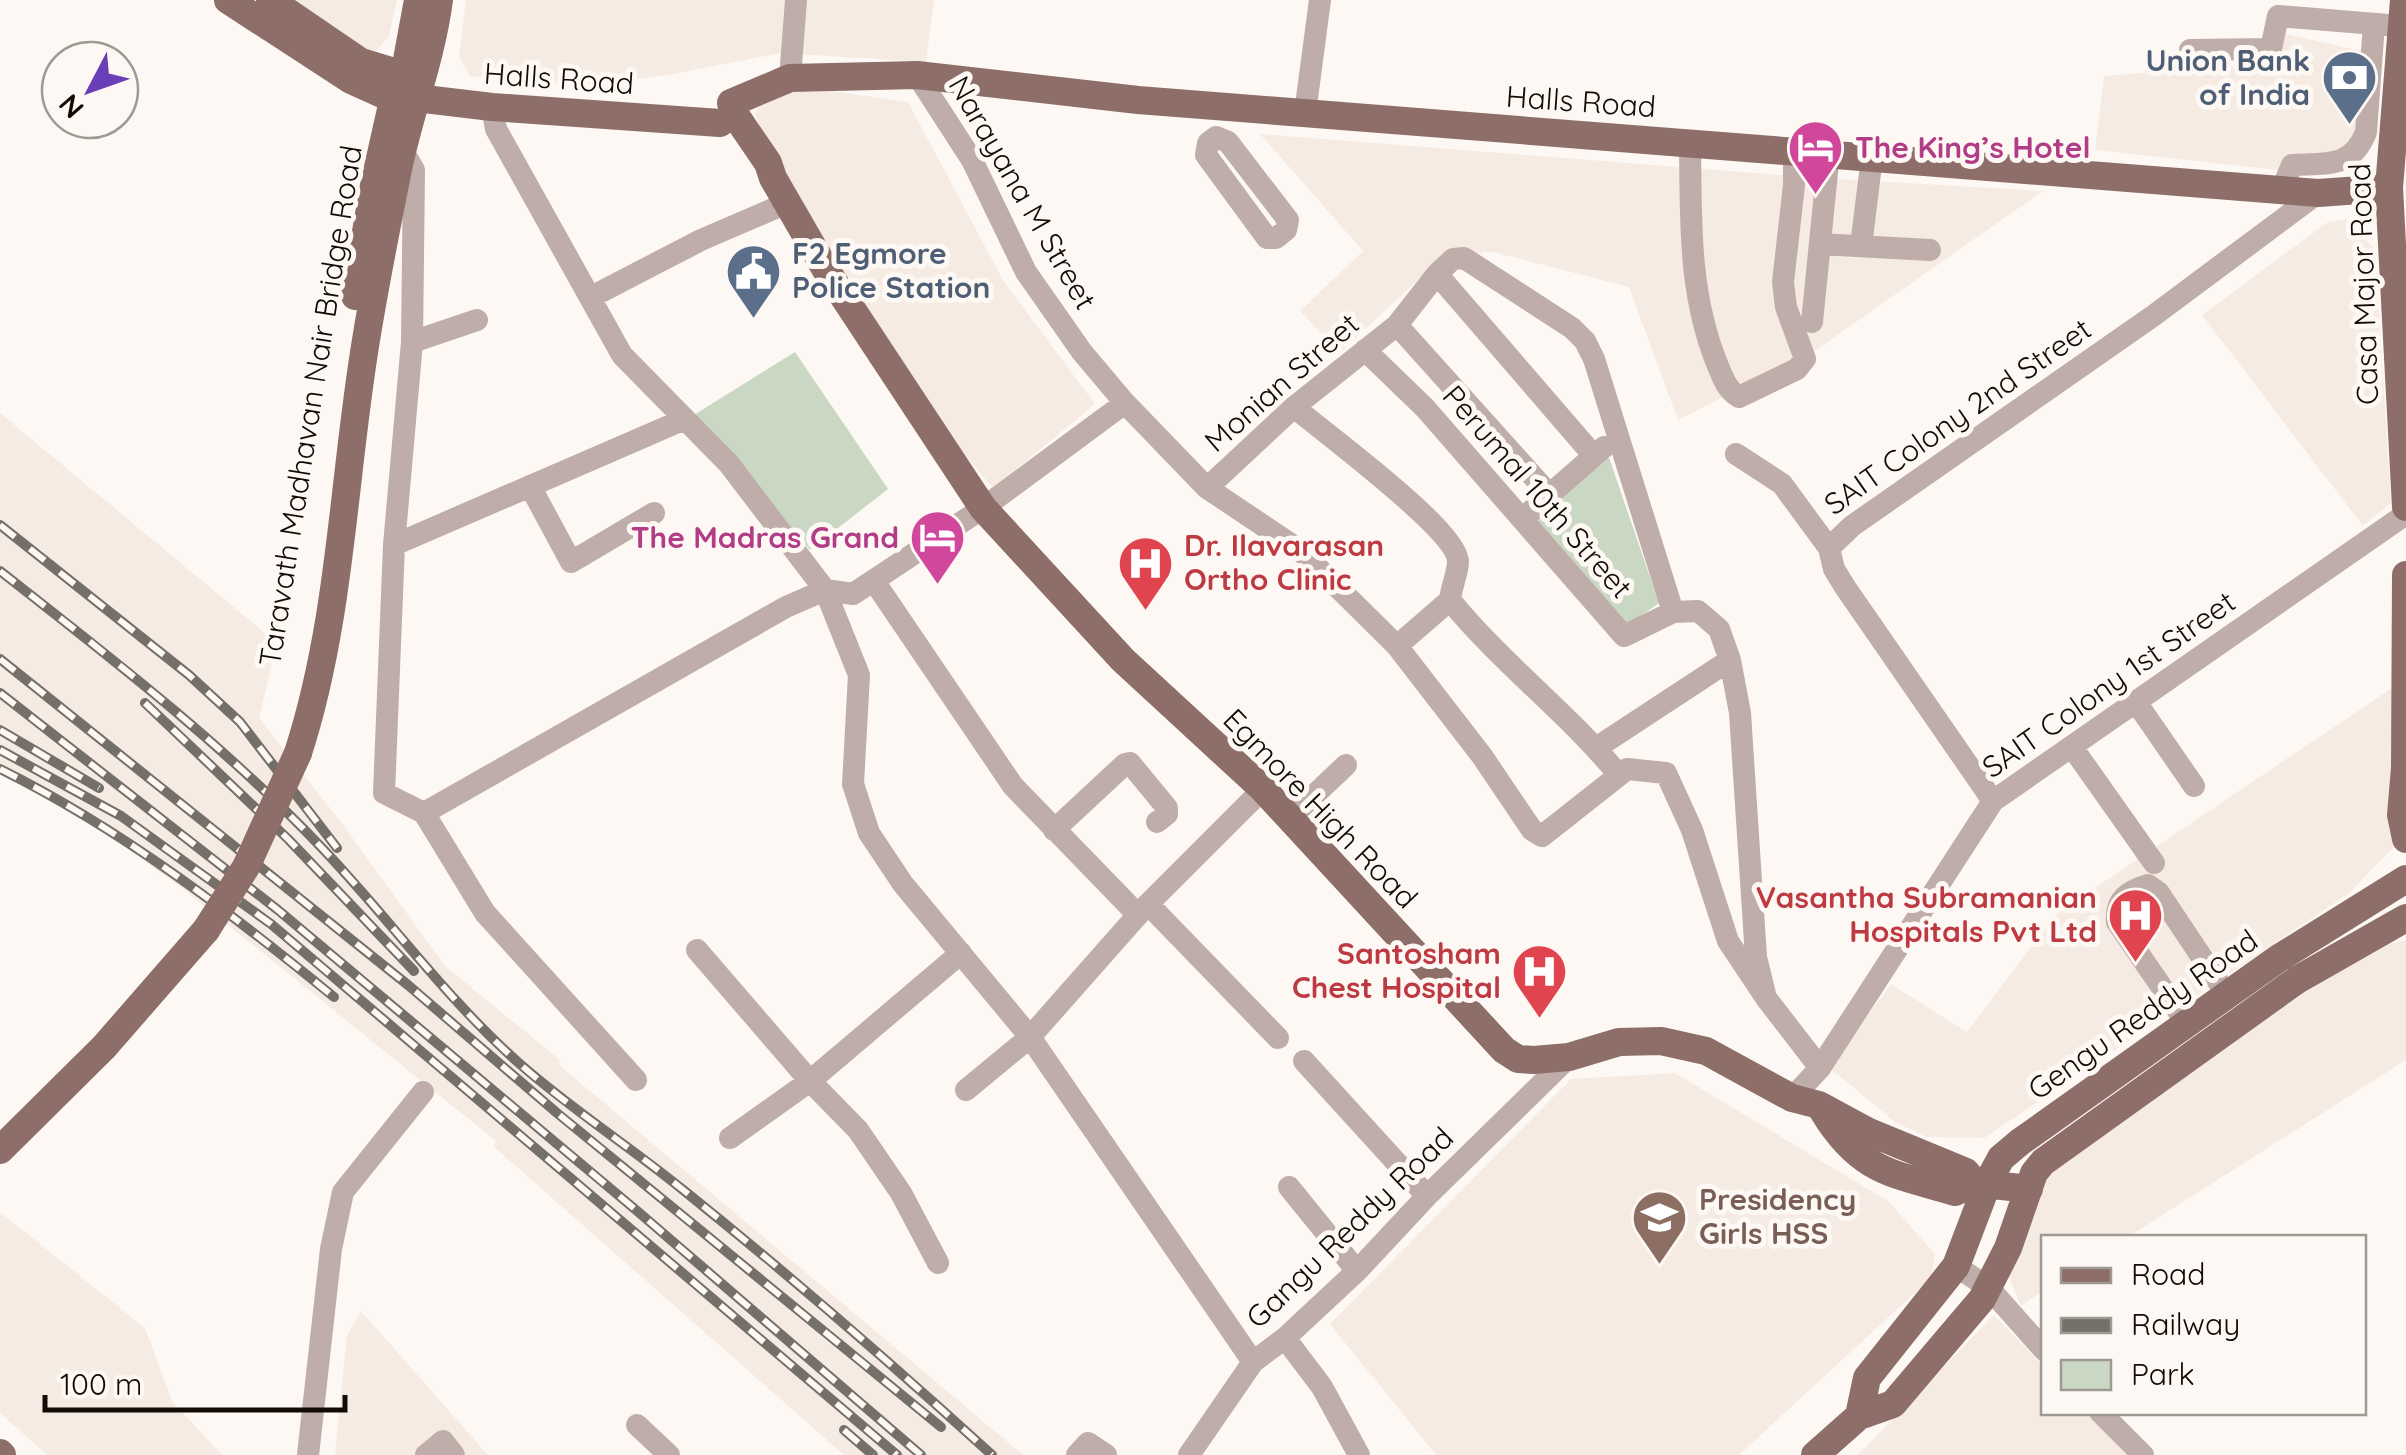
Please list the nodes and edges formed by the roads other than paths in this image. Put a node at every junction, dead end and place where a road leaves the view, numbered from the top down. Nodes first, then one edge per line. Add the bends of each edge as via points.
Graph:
1 (228, 0) edge
2 (270, 0) edge
3 (418, 0) edge
4 (439, 0) edge
5 (796, 0) edge
6 (1320, 0) edge
7 (2393, 17) edge
8 (316, 44) junction
9 (2190, 50) dead end
10 (917, 75) junction
11 (780, 81) junction
12 (416, 91) junction
13 (1212, 106) junction
14 (492, 107) junction
15 (1305, 113) junction
16 (728, 115) junction
17 (1216, 137) dead end
18 (406, 140) junction
19 (1690, 142) junction
20 (2392, 144) junction
21 (1794, 151) junction
22 (1829, 154) junction
23 (1872, 157) junction
24 (2282, 189) junction
25 (2323, 193) junction
26 (2395, 195) edge
27 (787, 203) junction
28 (1820, 244) junction
29 (1861, 246) junction
30 (1930, 250) dead end
31 (1436, 274) junction
32 (592, 298) junction
33 (477, 320) dead end
34 (1812, 322) dead end
35 (1397, 325) junction
36 (412, 342) junction
37 (1365, 350) junction
38 (1125, 404) junction
39 (2403, 404) edge
40 (1294, 407) junction
41 (685, 419) junction
42 (1617, 435) junction
43 (1736, 454) dead end
44 (1594, 456) junction
45 (530, 486) junction
46 (1207, 488) junction
47 (1549, 494) junction
48 (983, 508) junction
49 (2406, 510) edge
50 (654, 513) dead end
51 (1522, 519) junction
52 (394, 544) junction
53 (1829, 548) junction
54 (2406, 575) edge
55 (874, 580) junction
56 (825, 590) junction
57 (1450, 600) junction
58 (1674, 612) junction
59 (1397, 646) junction
60 (1730, 660) junction
61 (2136, 702) junction
62 (2072, 747) junction
63 (1596, 748) junction
64 (290, 749) junction
65 (1346, 765) dead end
66 (2405, 769) edge
67 (1618, 774) junction
68 (2194, 786) dead end
69 (1263, 789) junction
70 (1993, 801) junction
71 (424, 813) junction
72 (1290, 818) junction
73 (1158, 822) dead end
74 (2403, 827) edge
75 (1054, 830) junction
76 (2154, 863) dead end
77 (2406, 880) edge
78 (1143, 909) junction
79 (2406, 918) edge
80 (200, 925) junction
81 (698, 950) dead end
82 (962, 953) junction
83 (2228, 995) junction
84 (1766, 998) junction
85 (2188, 1024) junction
86 (1030, 1037) junction
87 (1278, 1038) dead end
88 (1569, 1057) junction
89 (1304, 1061) dead end
90 (1820, 1068) junction
91 (636, 1080) dead end
92 (810, 1080) junction
93 (966, 1090) dead end
94 (423, 1092) dead end
95 (1792, 1098) junction
96 (0, 1129) edge
97 (730, 1138) dead end
98 (0, 1150) edge
99 (1981, 1182) junction
100 (1289, 1187) dead end
101 (2029, 1188) junction
102 (1427, 1196) junction
103 (938, 1263) dead end
104 (1956, 1266) junction
105 (1357, 1271) junction
106 (1989, 1288) junction
107 (1286, 1338) junction
108 (2041, 1347) edge
109 (1253, 1362) junction
110 (2103, 1415) edge
111 (1859, 1416) junction
112 (638, 1425) dead end
113 (1820, 1453) edge
114 (308, 1455) edge
115 (426, 1455) edge
116 (454, 1455) edge
117 (669, 1455) edge
118 (1077, 1455) edge
119 (1106, 1455) edge
120 (1188, 1455) edge
121 (1360, 1455) edge
122 (2143, 1455) edge

1 - 8 main road
2 - 8 main road
3 - 12 main road
4 - 12 main road
5 - 11 street
6 - 15 street
7 - 9 street via 2278,16 2271,49
7 - 20 main road, Casa Major Road
7 - 24 street via 2361,145 2344,161 2292,165
8 - 12 main road
10 - 11 main road, Halls Road
10 - 13 main road, Halls Road
10 - 38 street, Narayana M Street via 972,160 1026,272
11 - 16 main road
12 - 14 main road, Halls Road
12 - 16 main road, Halls Road via 493,90
12 - 18 main road
12 - 64 main road, Taravath Madhavan Nair Bridge Road via 364,235 318,608
13 - 15 main road, Halls Road
13 - 17 street
14 - 16 main road, Halls Road
14 - 32 street via 496,129
15 - 19 main road, Halls Road
16 - 27 main road, Egmore High Road via 756,168 773,178
18 - 36 street via 414,170
18 - 64 main road, Taravath Madhavan Nair Bridge Road via 366,338 324,658
19 - 21 main road, Halls Road
19 - 21 street via 1692,272 1707,339 1727,386 1739,397 1797,369 1804,359 1783,282
20 - 25 main road via 2354,182
20 - 26 main road, Casa Major Road
21 - 22 main road, Halls Road
22 - 23 main road, Halls Road
22 - 28 street
23 - 24 main road, Halls Road
23 - 29 street
24 - 25 main road, Halls Road
25 - 26 main road, Halls Road via 2360,188
25 - 53 street, SAIT Colony 2nd Street
26 - 39 main road, Casa Major Road
27 - 32 street
27 - 48 main road, Egmore High Road
28 - 29 street
28 - 34 street
29 - 30 street
31 - 35 street, Monian Street
31 - 42 street via 1464,258 1572,328 1594,359
31 - 44 street
32 - 41 street via 622,354
33 - 36 street
35 - 37 street, Monian Street
35 - 47 street
36 - 52 street
37 - 40 street, Monian Street
37 - 51 street, Perumal 10th Street
38 - 46 street, Narayana M Street
38 - 48 street
39 - 49 main road, Casa Major Road
40 - 46 street, Monian Street
40 - 57 street via 1452,543 1458,563
41 - 45 street
41 - 56 street via 729,464
42 - 44 street
42 - 58 street
43 - 53 street via 1782,484
44 - 47 street
45 - 50 street via 571,562
45 - 52 street
46 - 59 street, Narayana M Street via 1301,551
47 - 51 street
48 - 55 street
48 - 69 main road, Egmore High Road via 1123,660
49 - 61 street, SAIT Colony 1st Street
51 - 58 street, Perumal 10th Street via 1624,636
52 - 71 street via 384,793
53 - 70 street, SAIT Colony 2nd Street via 1834,569
54 - 66 main road
55 - 56 street via 853,594
55 - 75 street via 1014,786
56 - 71 street
56 - 82 street via 859,675 853,784 869,832
57 - 59 street
57 - 63 street
58 - 60 street via 1698,611 1719,629
59 - 67 street, Narayana M Street via 1542,836
60 - 63 street
60 - 84 street via 1740,713 1756,956
61 - 62 street, SAIT Colony 1st Street
61 - 68 street
62 - 70 street, SAIT Colony 1st Street
62 - 76 street
63 - 67 street
64 - 80 main road, bridge via 246,868
65 - 72 street
66 - 74 main road
67 - 84 street via 1666,772 1728,941
69 - 72 main road, Egmore High Road
69 - 78 street
70 - 90 street, SAIT Colony 1st Street
71 - 91 street via 485,913
72 - 88 main road, Egmore High Road via 1504,1050 1518,1059
73 - 75 street via 1167,808 1126,764
75 - 78 street
77 - 83 main road, Gengu Reddy Road
78 - 86 street
78 - 87 street
79 - 101 main road via 2281,991 2043,1162
80 - 96 main road
80 - 98 main road via 104,1047
81 - 92 street
82 - 86 street
82 - 92 street
83 - 85 main road, Gengu Reddy Road
83 - 85 street via 2159,893 2148,885 2121,898 2117,922
84 - 90 street
85 - 99 main road, Gengu Reddy Road via 2020,1142
86 - 93 street
86 - 109 street
88 - 95 main road, Egmore High Road via 1619,1042 1661,1041 1706,1051
88 - 102 street, Gangu Reddy Road
89 - 102 street
90 - 95 street, SAIT Colony 1st Street
92 - 97 street
92 - 103 street via 858,1130 902,1193
94 - 114 street via 343,1192
95 - 99 main road, Egmore High Road via 1819,1105 1835,1132 1872,1168 1955,1192
99 - 101 main road
99 - 104 main road
100 - 105 street
101 - 106 main road
102 - 105 street, Gangu Reddy Road
104 - 106 street
104 - 111 main road via 1867,1378
105 - 107 street, Gangu Reddy Road
106 - 108 street
106 - 111 main road via 1893,1404
107 - 109 street, Gangu Reddy Road
107 - 121 street
109 - 120 street, Gangu Reddy Road
110 - 122 street
111 - 113 main road
112 - 117 street
115 - 116 street via 442,1442
118 - 119 street via 1088,1443

